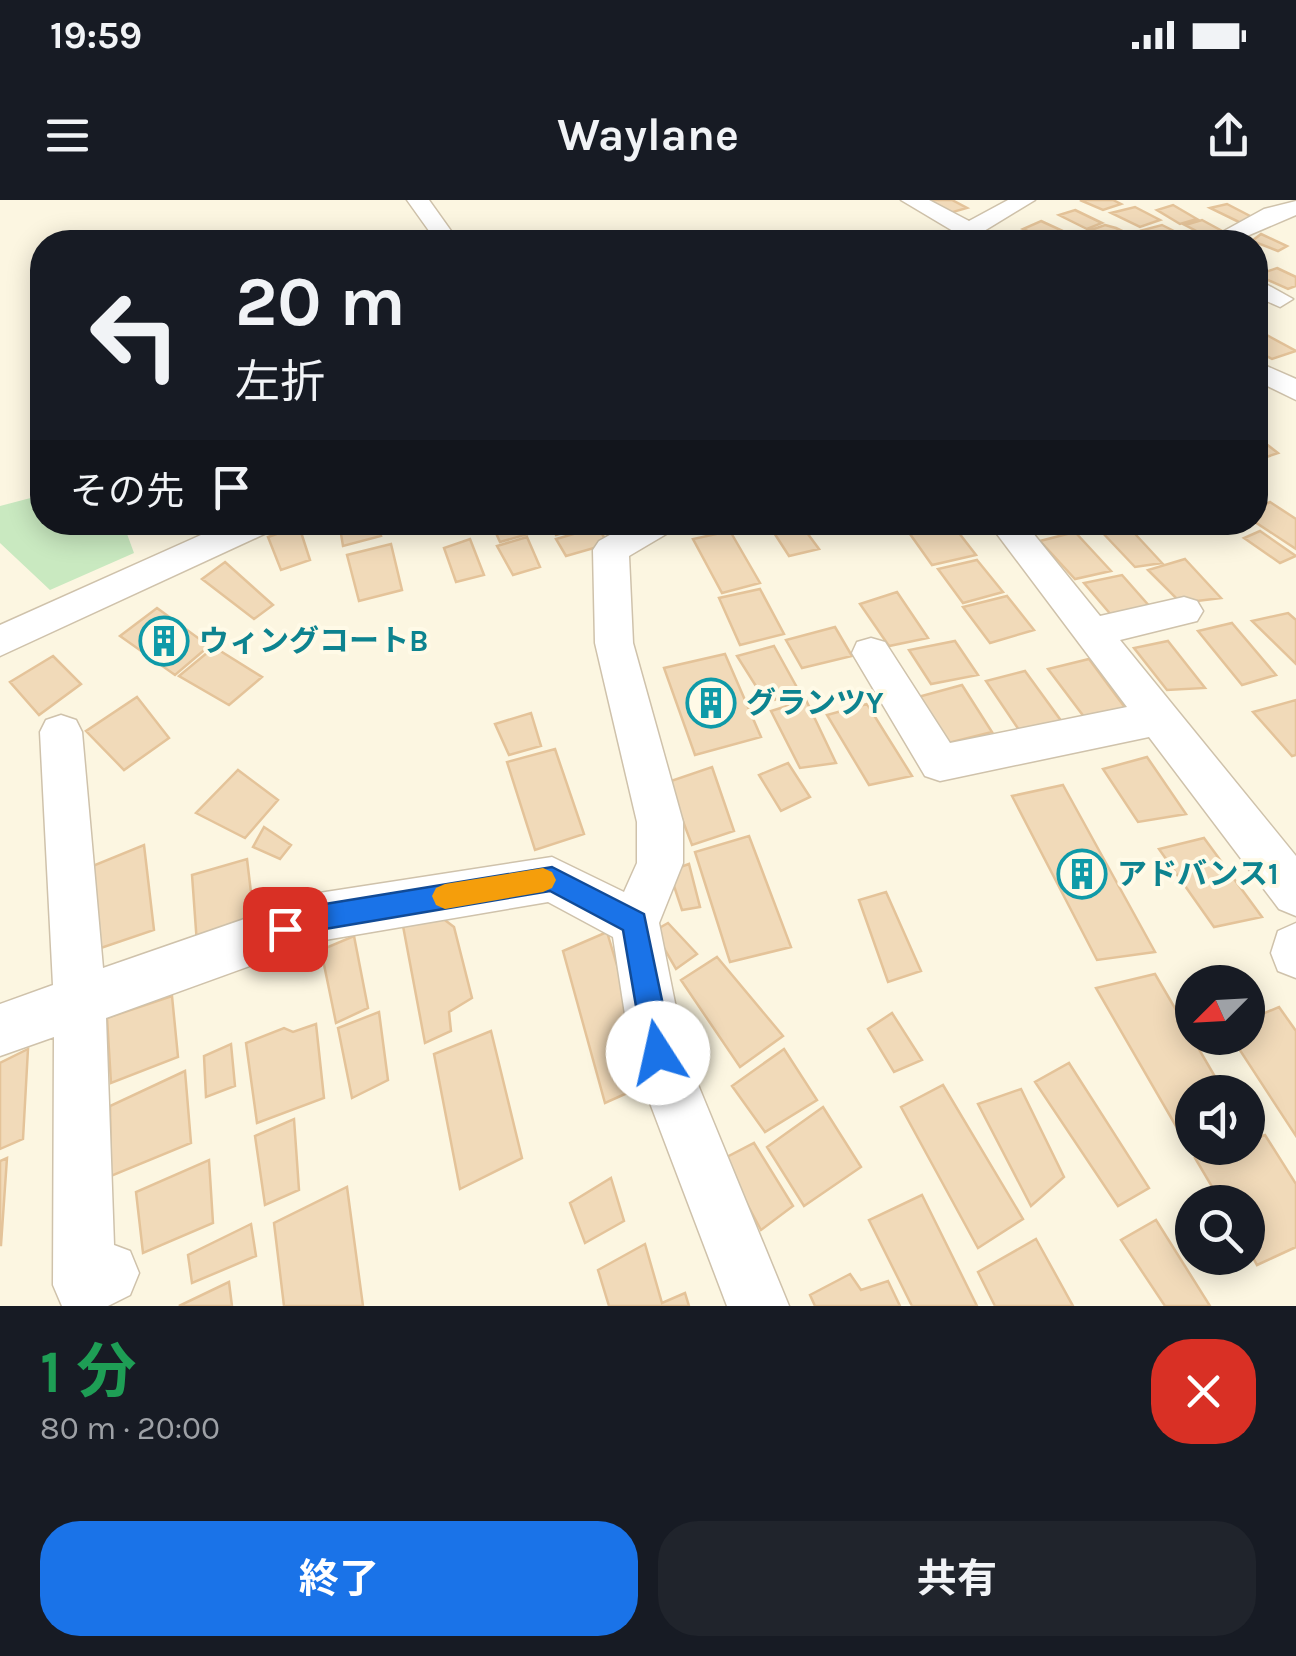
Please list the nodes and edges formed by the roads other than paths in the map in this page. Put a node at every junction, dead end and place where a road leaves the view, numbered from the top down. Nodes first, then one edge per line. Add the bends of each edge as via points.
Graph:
1 (418, 200) edge
2 (912, 200) edge
3 (1024, 200) edge
4 (1242, 200) edge
5 (1296, 208) edge
6 (1272, 214) junction
7 (1217, 216) dead end
8 (1244, 229) joint
9 (439, 230) edge
10 (953, 230) edge
11 (977, 230) edge
12 (1268, 293) edge
13 (1280, 299) dead end
14 (1268, 376) edge
15 (1296, 391) edge
16 (233, 535) edge
17 (635, 535) edge
18 (1015, 535) edge
19 (1184, 611) dead end
20 (1092, 632) junction
21 (0, 641) edge
22 (870, 671) dead end
23 (1162, 718) junction
24 (60, 732) dead end
25 (1296, 893) edge
26 (635, 923) junction
27 (80, 1002) junction
28 (0, 1030) edge
29 (108, 1273) dead end
30 (758, 1306) edge

1 - 9 street
2 - 10 street
3 - 11 street
4 - 6 street
5 - 6 street
6 - 8 street
7 - 8 street
12 - 13 street
14 - 15 street
16 - 21 street
17 - 26 street via 611,550 614,643 660,822 660,863
18 - 20 street
19 - 20 street
20 - 23 street
22 - 23 street via 940,763
23 - 25 street
24 - 27 street
26 - 27 street via 552,879 319,917
26 - 30 street via 658,1053
27 - 28 street
27 - 29 street via 84,1284

